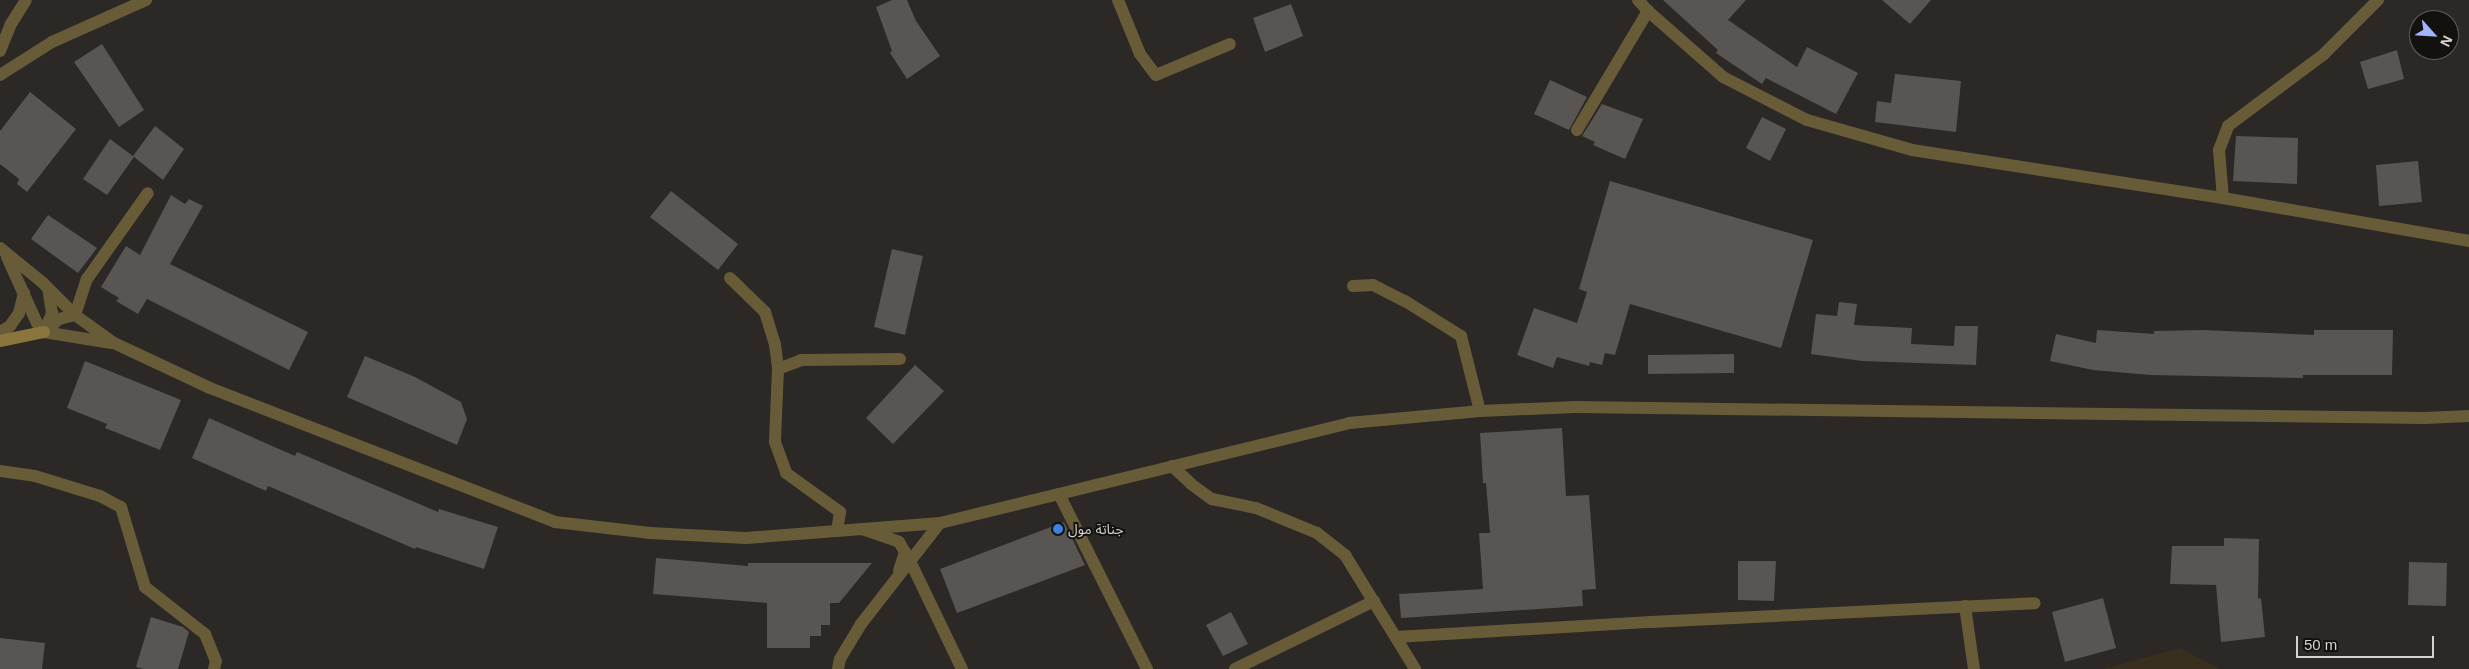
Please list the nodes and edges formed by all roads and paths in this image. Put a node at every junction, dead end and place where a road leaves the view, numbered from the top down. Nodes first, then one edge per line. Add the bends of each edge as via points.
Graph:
1 (26, 0) edge
2 (146, 0) edge
3 (1118, 0) edge
4 (1638, 0) edge
5 (2378, 0) edge
6 (1648, 11) junction
7 (1230, 44) dead end
8 (0, 51) edge
9 (0, 75) edge
10 (1577, 130) dead end
11 (148, 193) dead end
12 (2223, 198) junction
13 (2469, 240) edge
14 (3, 251) edge
15 (730, 278) dead end
16 (1353, 286) dead end
17 (48, 288) junction
18 (24, 293) junction
19 (75, 315) junction
20 (0, 332) edge
21 (44, 332) junction
22 (0, 340) edge
23 (114, 343) junction
24 (900, 360) dead end
25 (778, 369) junction
26 (1480, 411) junction
27 (2469, 416) edge
28 (1172, 466) junction
29 (0, 471) edge
30 (1059, 494) junction
31 (940, 523) junction
32 (862, 529) junction
33 (837, 531) junction
34 (910, 561) junction
35 (897, 578) junction
36 (1374, 601) junction
37 (2035, 603) dead end
38 (1965, 606) junction
39 (1396, 637) junction
40 (214, 669) edge
41 (838, 669) edge
42 (962, 669) edge
43 (1147, 669) edge
44 (1235, 669) edge
45 (1415, 669) edge
46 (1974, 669) edge

1 - 8 street
2 - 9 street via 52,42
3 - 7 street via 1140,54 1156,75
4 - 6 street
5 - 12 street via 2323,55 2228,126 2219,150
6 - 10 street
6 - 12 street via 1723,77 1807,120 1912,150
11 - 19 street via 86,279
12 - 13 street
14 - 17 street
14 - 18 street
15 - 25 street via 765,312 775,344
16 - 26 street via 1373,286 1405,301 1461,336
17 - 19 street
17 - 21 street via 52,313
18 - 20 street via 19,313 10,326
18 - 21 street
19 - 21 street via 60,319
19 - 23 street
21 - 22 main road
21 - 23 street
23 - 33 street via 210,388 555,522 650,533 746,538
24 - 25 street via 801,360
25 - 33 street via 775,442 786,473 840,512
26 - 27 street via 1576,407 2415,418
26 - 28 street via 1349,423
28 - 30 street
28 - 36 street via 1212,499 1256,508 1317,533 1345,555
29 - 40 street via 34,476 100,496 121,507 144,587 205,634 216,661
30 - 31 street
30 - 43 street
31 - 32 street
31 - 34 street
32 - 33 street
32 - 35 street via 898,542 905,552
34 - 35 street
34 - 42 street
35 - 41 street via 861,624
36 - 39 street
36 - 44 street
37 - 38 street
38 - 39 street
38 - 46 street
39 - 45 street

